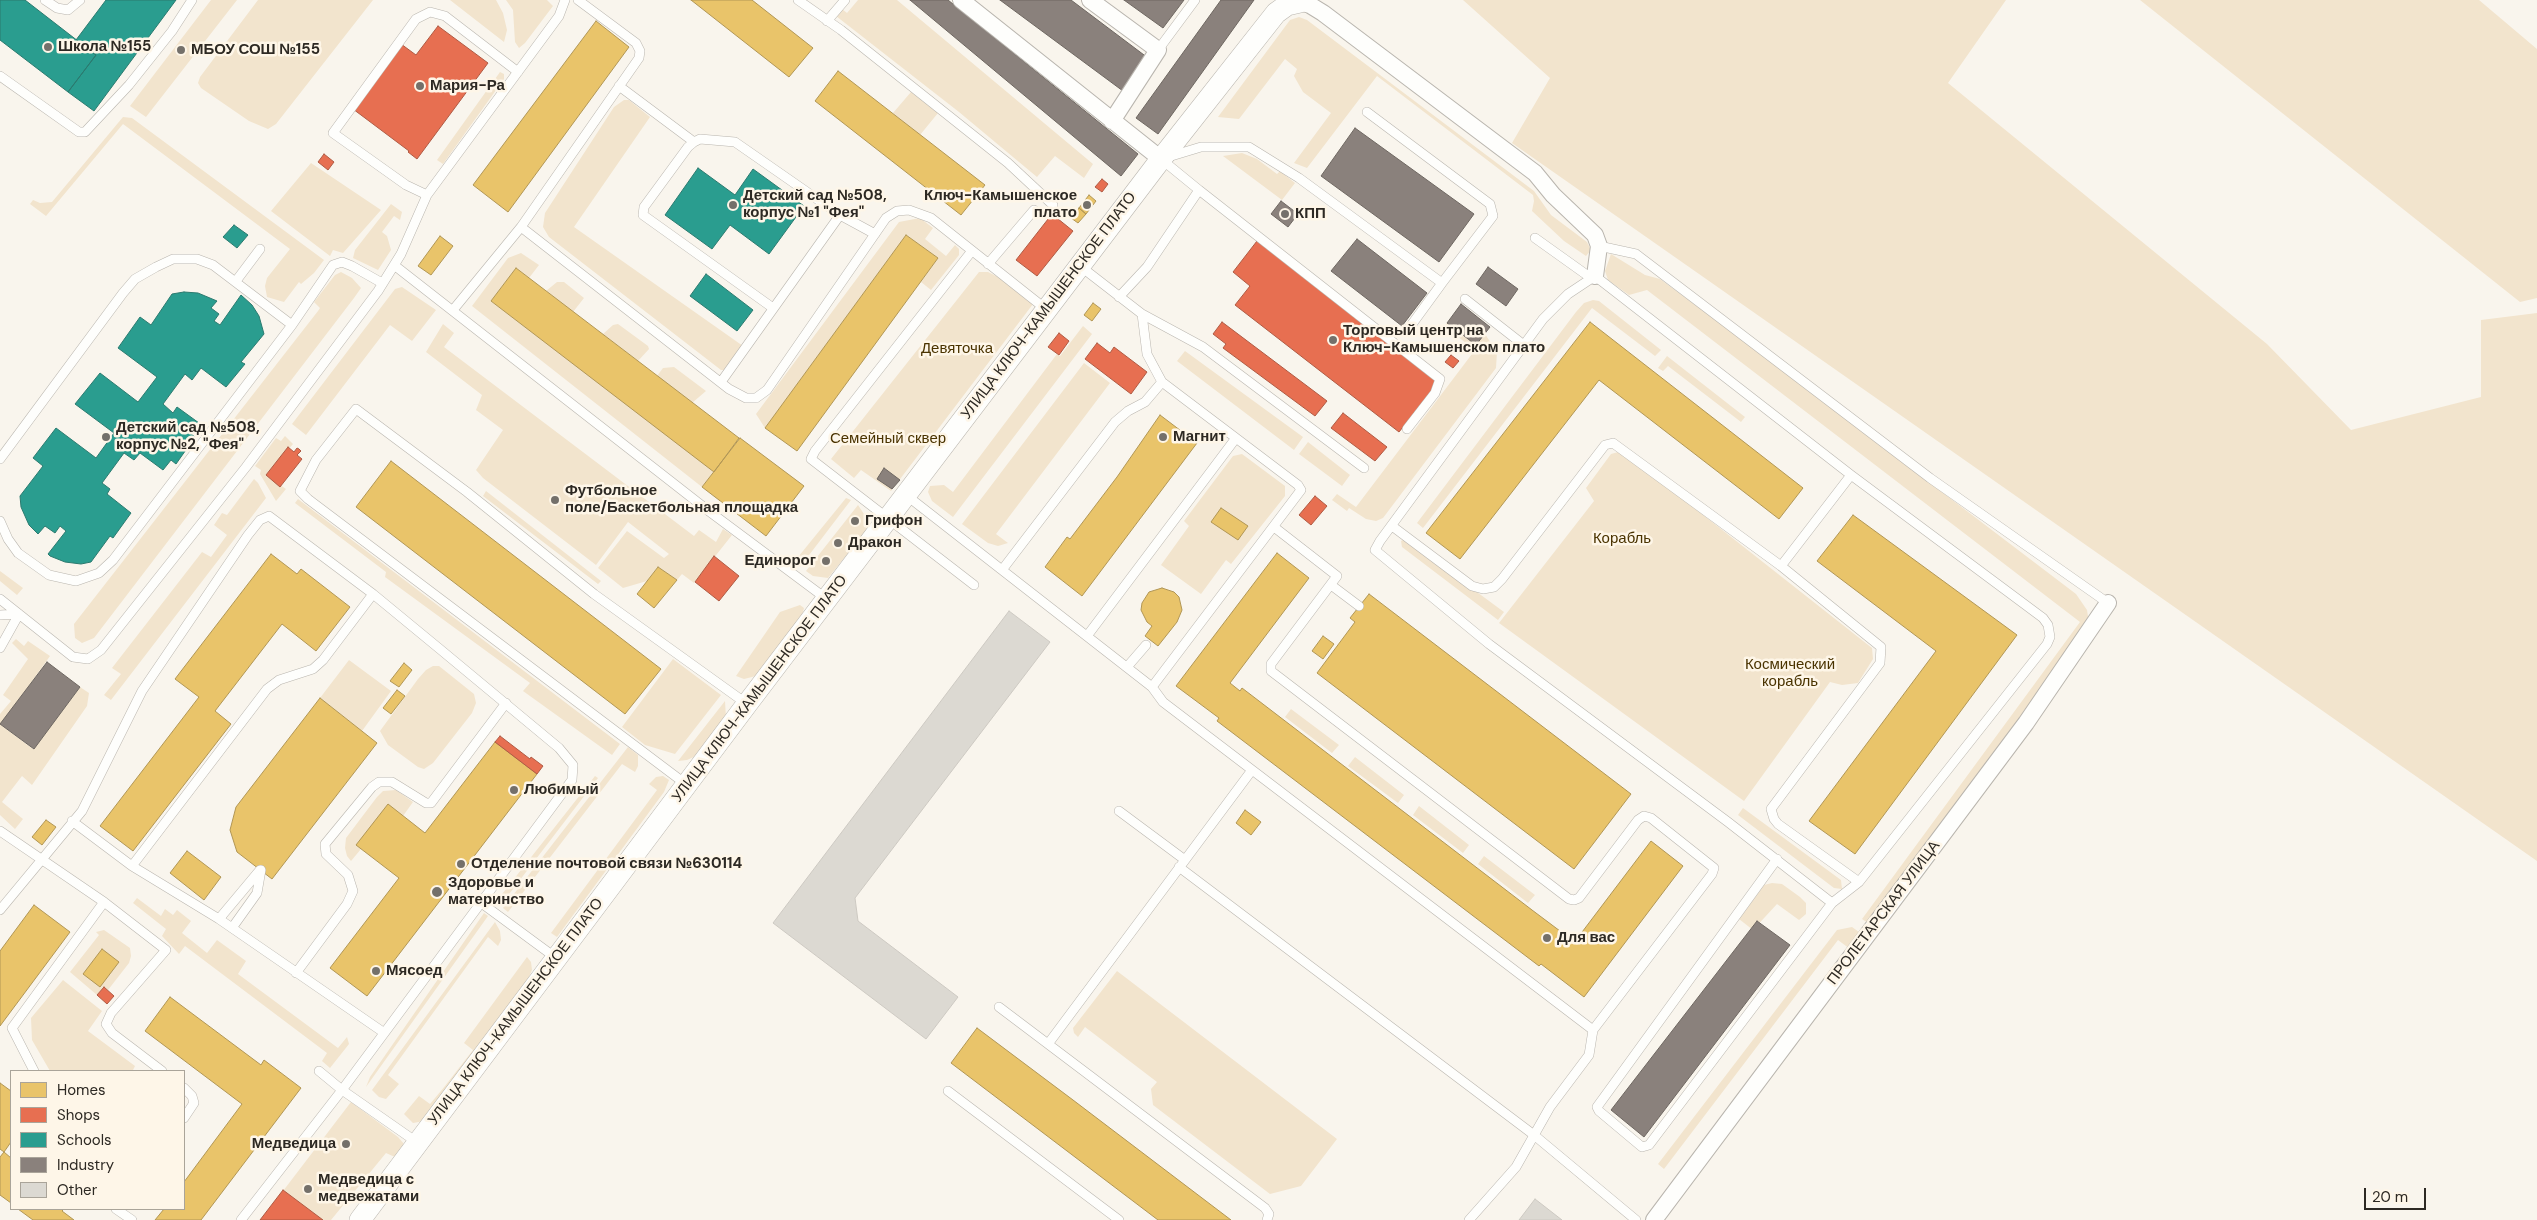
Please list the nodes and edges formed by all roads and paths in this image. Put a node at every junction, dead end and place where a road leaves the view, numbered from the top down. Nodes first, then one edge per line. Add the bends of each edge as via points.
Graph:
1 (45, 0) edge
2 (80, 0) edge
3 (192, 0) edge
4 (565, 0) edge
5 (578, 0) edge
6 (798, 0) edge
7 (845, 0) edge
8 (961, 0) edge
9 (1090, 0) edge
10 (1195, 0) edge
11 (1301, 1) edge
12 (828, 21) junction
13 (1158, 50) junction
14 (518, 72) junction
15 (0, 76) edge
16 (620, 86) junction
17 (1367, 112) dead end
18 (1112, 120) junction
19 (694, 142) junction
20 (1161, 159) junction
21 (1199, 190) junction
22 (427, 195) junction
23 (1053, 205) dead end
24 (1034, 210) dead end
25 (840, 215) junction
26 (521, 227) junction
27 (874, 234) junction
28 (1535, 238) dead end
29 (1598, 246) junction
30 (260, 250) dead end
31 (971, 252) junction
32 (988, 264) junction
33 (394, 265) junction
34 (1080, 266) junction
35 (1593, 277) junction
36 (236, 281) junction
37 (382, 283) junction
38 (1442, 283) junction
39 (1119, 297) junction
40 (1466, 299) dead end
41 (773, 308) junction
42 (452, 310) junction
43 (1046, 310) junction
44 (1142, 314) junction
45 (292, 325) junction
46 (1407, 331) dead end
47 (1525, 346) junction
48 (721, 382) junction
49 (1162, 382) junction
50 (1407, 429) dead end
51 (1236, 438) junction
52 (0, 459) edge
53 (1364, 468) dead end
54 (1851, 475) junction
55 (906, 495) junction
56 (888, 517) junction
57 (0, 521) edge
58 (1392, 526) junction
59 (1274, 527) junction
60 (1781, 566) junction
61 (1002, 570) junction
62 (974, 585) dead end
63 (1331, 585) junction
64 (373, 594) junction
65 (0, 599) edge
66 (828, 600) junction
67 (2108, 603) joint
68 (1359, 606) dead end
69 (19, 614) junction
70 (0, 615) edge
71 (1087, 636) junction
72 (1146, 645) dead end
73 (0, 648) edge
74 (1127, 667) junction
75 (1152, 687) junction
76 (506, 703) junction
77 (747, 704) junction
78 (1252, 770) junction
79 (687, 785) junction
80 (1119, 811) dead end
81 (72, 821) junction
82 (0, 831) edge
83 (1776, 859) junction
84 (40, 860) junction
85 (1182, 864) junction
86 (132, 866) junction
87 (1859, 882) junction
88 (104, 902) junction
89 (480, 902) junction
90 (1832, 903) junction
91 (0, 910) edge
92 (219, 919) junction
93 (232, 928) junction
94 (556, 958) junction
95 (296, 973) junction
96 (999, 1007) dead end
97 (1593, 1030) junction
98 (383, 1032) junction
99 (1048, 1044) junction
100 (33, 1070) edge
101 (161, 1070) edge
102 (319, 1071) dead end
103 (185, 1089) edge
104 (342, 1090) junction
105 (948, 1091) dead end
106 (185, 1116) edge
107 (1534, 1135) junction
108 (418, 1143) junction
109 (117, 1210) edge
110 (132, 1220) edge
111 (240, 1220) edge
112 (360, 1220) edge
113 (1119, 1220) edge
114 (1267, 1220) edge
115 (1469, 1220) edge
116 (1636, 1220) edge
117 (1654, 1220) edge

1 - 2 lane via 57,8 68,10
3 - 15 lane via 129,85 85,132 79,132
4 - 14 lane via 559,16
5 - 16 lane via 638,46 639,58
6 - 12 lane
7 - 12 lane
8 - 18 street
9 - 13 street
10 - 13 lane
11 - 20 street, УЛИЦА КЛЮЧ-КАМЫШЕНСКОЕ ПЛАТО via 1276,13
11 - 29 street, УЛИЦА КЛЮЧ-КАМЫШЕНСКОЕ ПЛАТО via 1323,13 1535,173 1595,235
12 - 23 lane via 1008,163
13 - 18 street
14 - 22 lane
14 - 22 lane via 445,16 430,12 416,19 333,133 406,185
16 - 19 lane
16 - 26 lane
17 - 38 lane via 1490,204 1493,216
18 - 20 street
19 - 25 lane via 700,138 735,142
19 - 41 lane via 644,207 643,215
20 - 21 lane
20 - 34 street, УЛИЦА КЛЮЧ-КАМЫШЕНСКОЕ ПЛАТО
20 - 38 lane via 1201,147 1249,147 1299,178
21 - 39 lane via 1147,267
21 - 50 lane via 1440,379 1435,393
22 - 33 lane
24 - 32 lane
25 - 27 lane
25 - 41 lane
26 - 42 lane
26 - 48 lane
27 - 31 lane via 892,213 909,210 931,218
27 - 48 lane via 767,390 756,398 742,397
28 - 35 lane
29 - 35 street
29 - 67 lane via 1636,254 1930,478
30 - 36 lane
31 - 32 lane
31 - 56 lane via 811,459
32 - 43 lane
33 - 37 lane
33 - 42 lane
34 - 39 lane
34 - 43 street, УЛИЦА КЛЮЧ-КАМЫШЕНСКОЕ ПЛАТО
35 - 47 lane via 1568,294 1543,319
35 - 54 lane
36 - 45 lane
36 - 52 lane via 213,265 197,259 173,259 135,279
37 - 45 lane via 342,262 333,265
37 - 69 lane via 246,467 98,653 88,659 73,657
38 - 46 lane
39 - 44 lane
40 - 47 lane
41 - 48 lane
42 - 66 lane
43 - 55 street, УЛИЦА КЛЮЧ-КАМЫШЕНСКОЕ ПЛАТО
44 - 49 lane via 1147,354
44 - 53 lane via 1203,347
45 - 57 lane via 99,574 76,580 49,575 18,553
47 - 58 lane
49 - 51 lane
49 - 61 lane via 1145,402 1115,422
51 - 59 lane via 1301,490
51 - 71 lane
54 - 60 lane
54 - 87 lane via 2043,618 2050,634 2047,644
55 - 56 street, УЛИЦА КЛЮЧ-КАМЫШЕНСКОЕ ПЛАТО
55 - 61 lane
56 - 62 lane
56 - 66 street, УЛИЦА КЛЮЧ-КАМЫШЕНСКОЕ ПЛАТО
58 - 60 lane via 1472,586 1484,589 1494,586 1605,445 1613,443
58 - 83 lane via 1380,540 1376,551 1492,647
59 - 63 lane via 1335,573 1336,579
59 - 75 lane
60 - 87 lane via 1878,644 1882,651 1880,662 1772,809 1778,824
61 - 71 lane
63 - 68 lane
63 - 97 lane via 1271,664 1271,671 1569,899 1579,898 1644,816 1651,818 1714,868
64 - 76 lane
64 - 81 lane via 269,516 260,520 142,691 82,811
64 - 86 lane via 313,669 279,680 267,689
65 - 69 lane
66 - 77 street, УЛИЦА КЛЮЧ-КАМЫШЕНСКОЕ ПЛАТО
67 - 117 street, ПРОЛЕТАРСКАЯ УЛИЦА via 2026,723
69 - 70 lane
69 - 73 lane
71 - 74 lane
72 - 74 lane
74 - 75 lane
75 - 78 lane via 1164,702
76 - 89 lane via 563,751 571,761 573,772 570,782
76 - 95 lane via 431,804 392,782 379,782 325,844 326,854 348,876 353,891
77 - 79 street, УЛИЦА КЛЮЧ-КАМЫШЕНСКОЕ ПЛАТО
77 - 79 lane via 594,594 467,492 356,409 316,460 300,491 308,499
78 - 85 lane
78 - 97 lane
79 - 94 street, УЛИЦА КЛЮЧ-КАМЫШЕНСКОЕ ПЛАТО
80 - 85 lane
81 - 84 lane
81 - 86 lane
82 - 84 lane
83 - 90 lane
83 - 90 lane via 1598,1105 1599,1112 1640,1146 1649,1145
84 - 88 lane
84 - 91 lane
85 - 99 lane
85 - 107 lane
86 - 92 lane
87 - 90 lane
88 - 100 lane via 12,1028
88 - 101 lane via 166,950 111,1013 106,1024 112,1033
89 - 94 lane
89 - 98 lane
92 - 93 lane
92 - 93 lane via 260,870 257,892
93 - 95 lane
94 - 108 street, УЛИЦА КЛЮЧ-КАМЫШЕНСКОЕ ПЛАТО
95 - 98 lane
96 - 99 lane
97 - 107 lane via 1590,1055 1550,1107
98 - 104 lane
99 - 114 lane via 1265,1208 1269,1214
102 - 104 lane
103 - 106 lane via 194,1103
104 - 108 lane
104 - 111 lane
105 - 113 lane
107 - 115 lane via 1516,1167
107 - 116 lane
108 - 112 street, УЛИЦА КЛЮЧ-КАМЫШЕНСКОЕ ПЛАТО
109 - 110 lane

